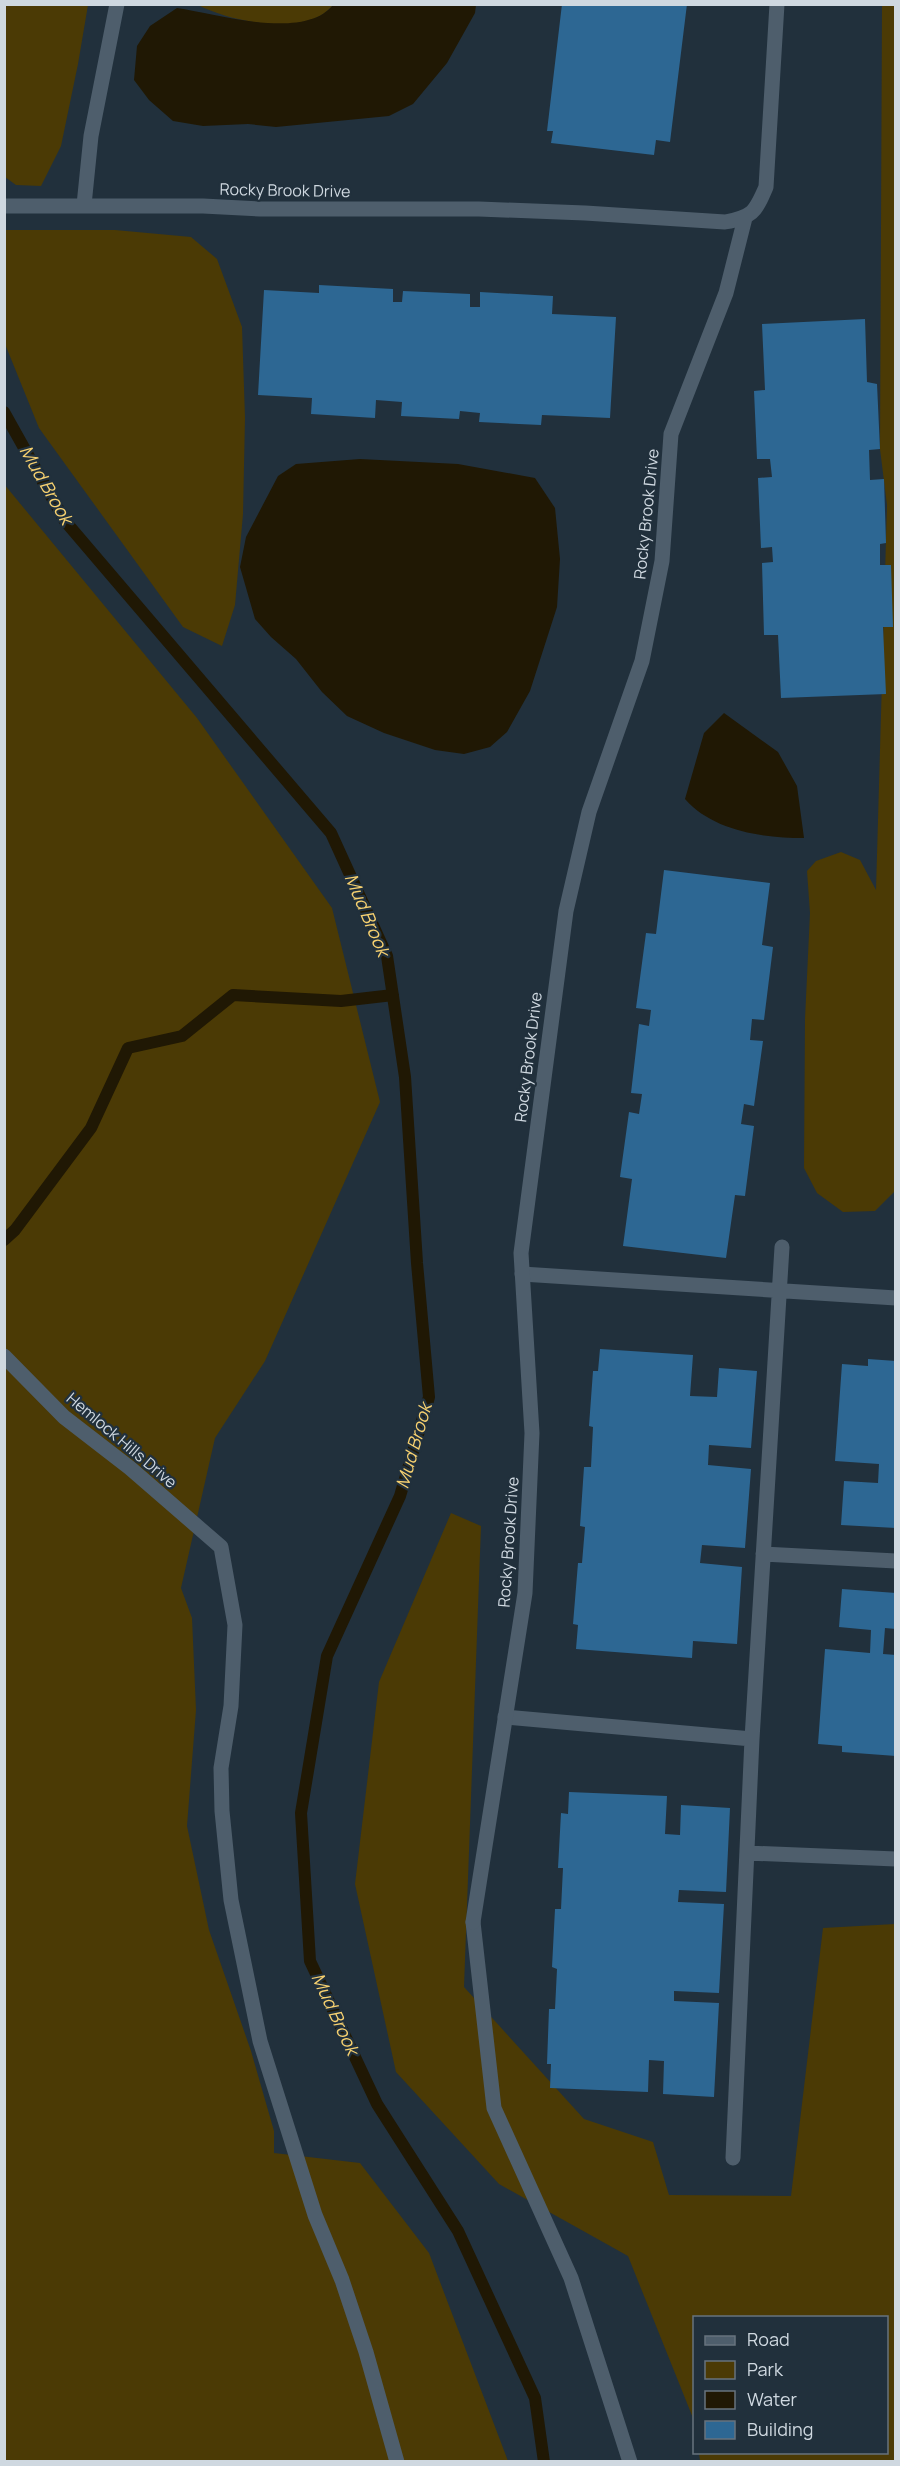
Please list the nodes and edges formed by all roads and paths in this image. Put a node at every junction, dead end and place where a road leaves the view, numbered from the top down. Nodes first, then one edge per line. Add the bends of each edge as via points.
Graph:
1 (117, 4) edge
2 (777, 4) edge
3 (84, 205) junction
4 (4, 206) edge
5 (745, 218) junction
6 (782, 1247) dead end
7 (522, 1274) junction
8 (779, 1290) junction
9 (896, 1298) edge
10 (4, 1356) edge
11 (764, 1554) junction
12 (896, 1561) edge
13 (505, 1717) junction
14 (752, 1739) junction
15 (747, 1853) junction
16 (896, 1859) edge
17 (733, 2158) dead end
18 (397, 2462) edge
19 (630, 2462) edge

1 - 3 street via 91,136
2 - 5 street, Rocky Brook Drive via 766,187 757,209
3 - 4 street, Rocky Brook Drive
3 - 5 street, Rocky Brook Drive via 491,209 725,222
5 - 7 street, Rocky Brook Drive via 726,293 671,434 662,561 642,661 589,812 566,911 521,1253
6 - 8 street
7 - 8 street
7 - 13 street, Rocky Brook Drive via 532,1433 525,1593
8 - 9 street
8 - 11 street
10 - 18 street, Hemlock Hills Drive via 64,1417 221,1547 235,1624 231,1706 221,1768 231,1900 260,2041 315,2215 366,2352
11 - 12 street
11 - 14 street
13 - 14 street
13 - 19 street, Rocky Brook Drive via 473,1922 494,2108 571,2278
14 - 15 street
15 - 16 street
15 - 17 street

